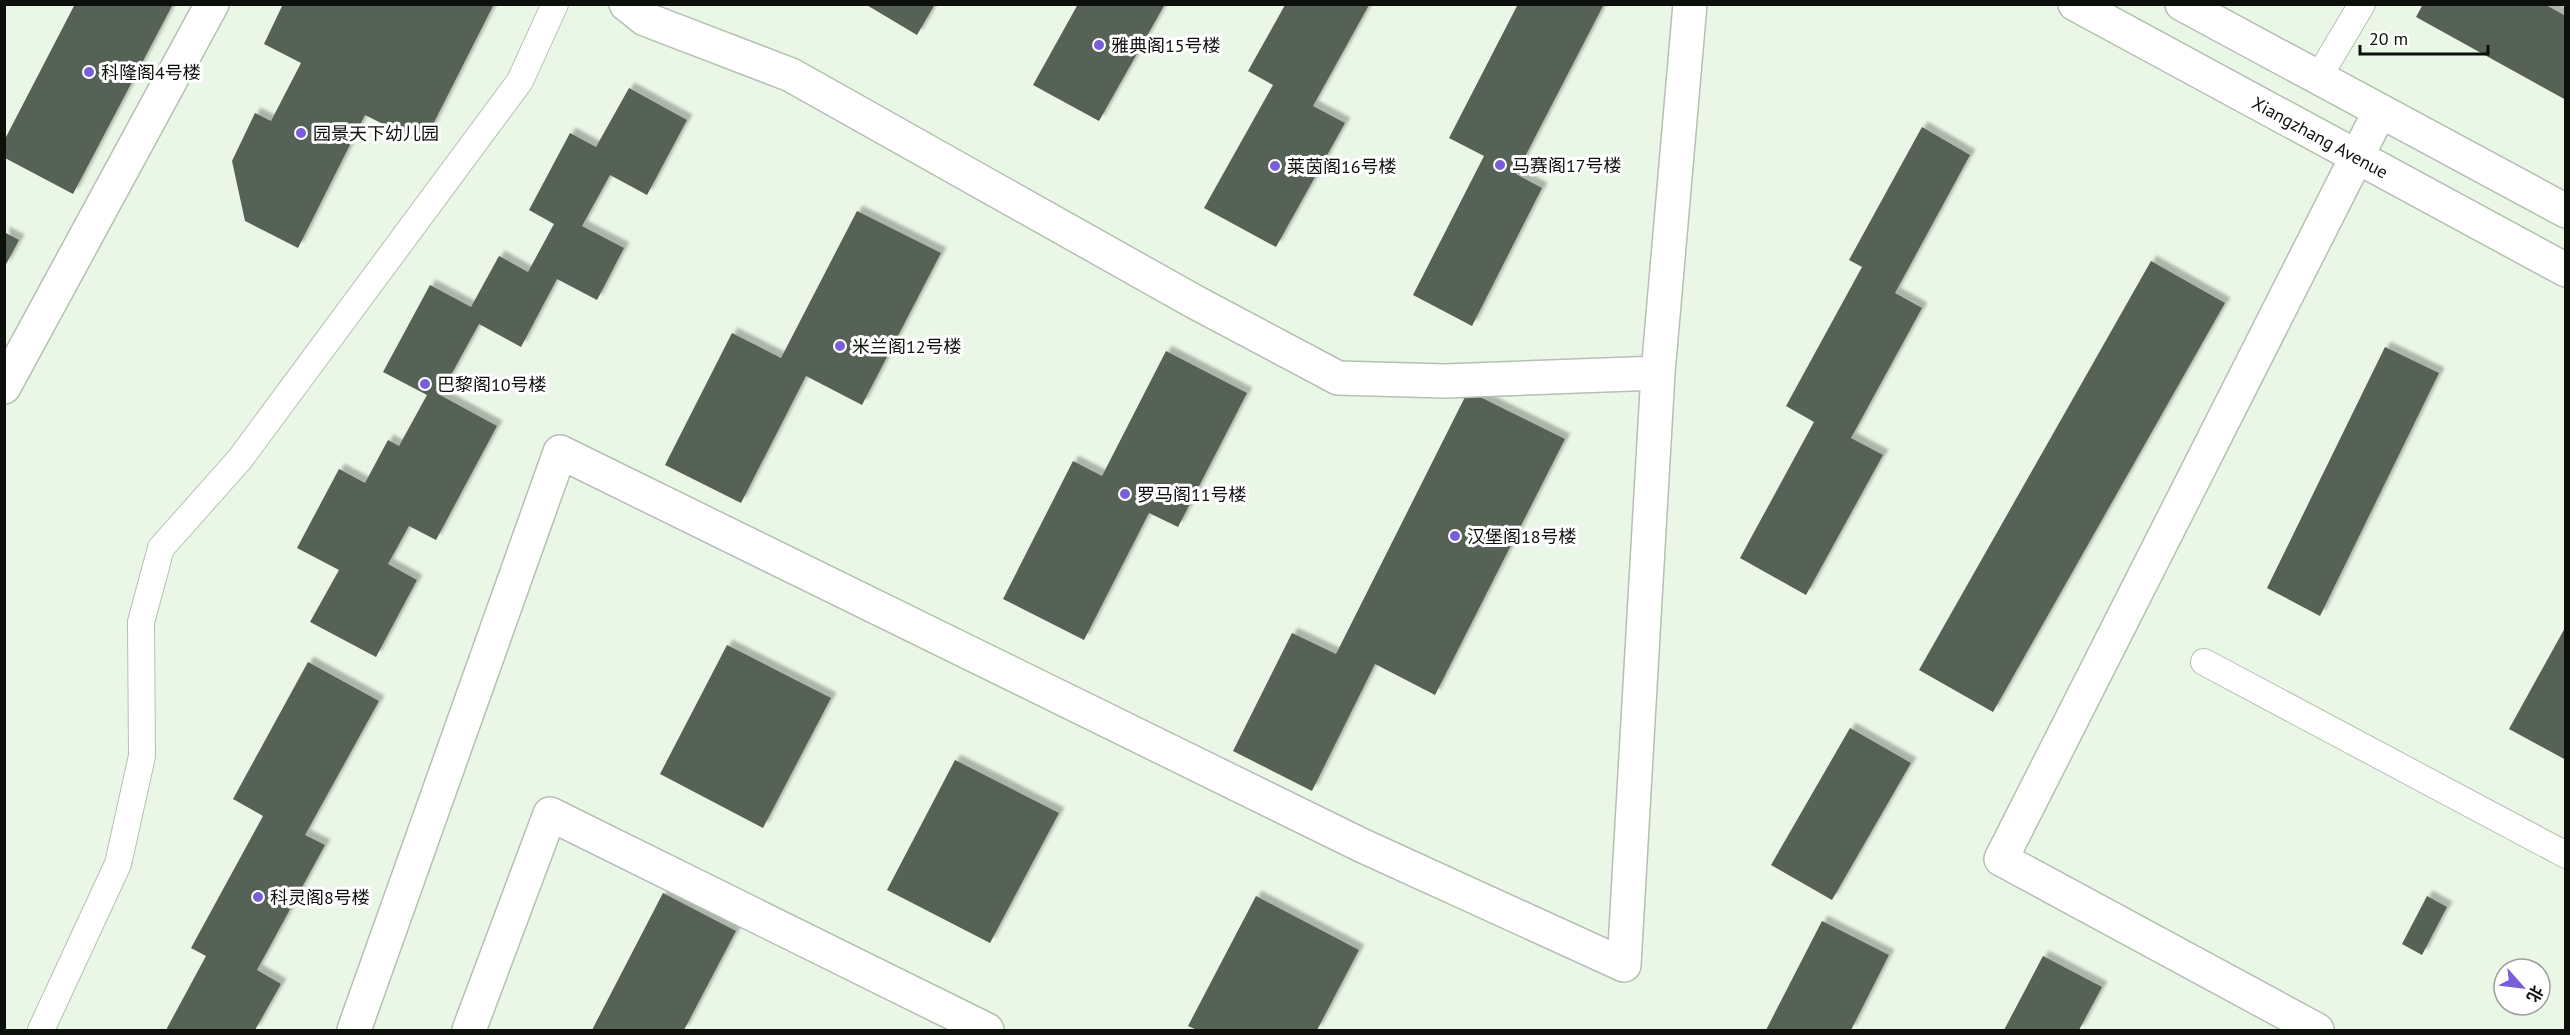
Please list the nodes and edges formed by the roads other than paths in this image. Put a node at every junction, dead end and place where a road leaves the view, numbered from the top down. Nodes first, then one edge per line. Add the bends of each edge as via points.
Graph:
1 (212, 4) edge
2 (555, 4) edge
3 (626, 4) edge
4 (1690, 4) edge
5 (2075, 4) edge
6 (2362, 4) edge
7 (2201, 9) edge
8 (2318, 78) junction
9 (2380, 111) junction
10 (2358, 158) junction
11 (2565, 211) edge
12 (2565, 270) edge
13 (1658, 372) junction
14 (4, 387) edge
15 (2204, 662) dead end
16 (2565, 855) edge
17 (40, 1030) edge
18 (354, 1030) edge
19 (469, 1030) edge
20 (987, 1030) edge
21 (2317, 1030) edge

1 - 14 street
2 - 17 lane via 520,81 240,459 161,548 141,622 142,756 118,864
3 - 13 street via 645,19 791,75 1338,378 1445,381
4 - 13 street
5 - 10 street, Xiangzhang Avenue
6 - 8 lane
7 - 8 street
8 - 9 street
9 - 10 street
9 - 11 street
10 - 12 street, Xiangzhang Avenue
10 - 21 street via 2001,859
13 - 18 street via 1624,965 1361,845 560,452
15 - 16 lane
19 - 20 street via 550,814

